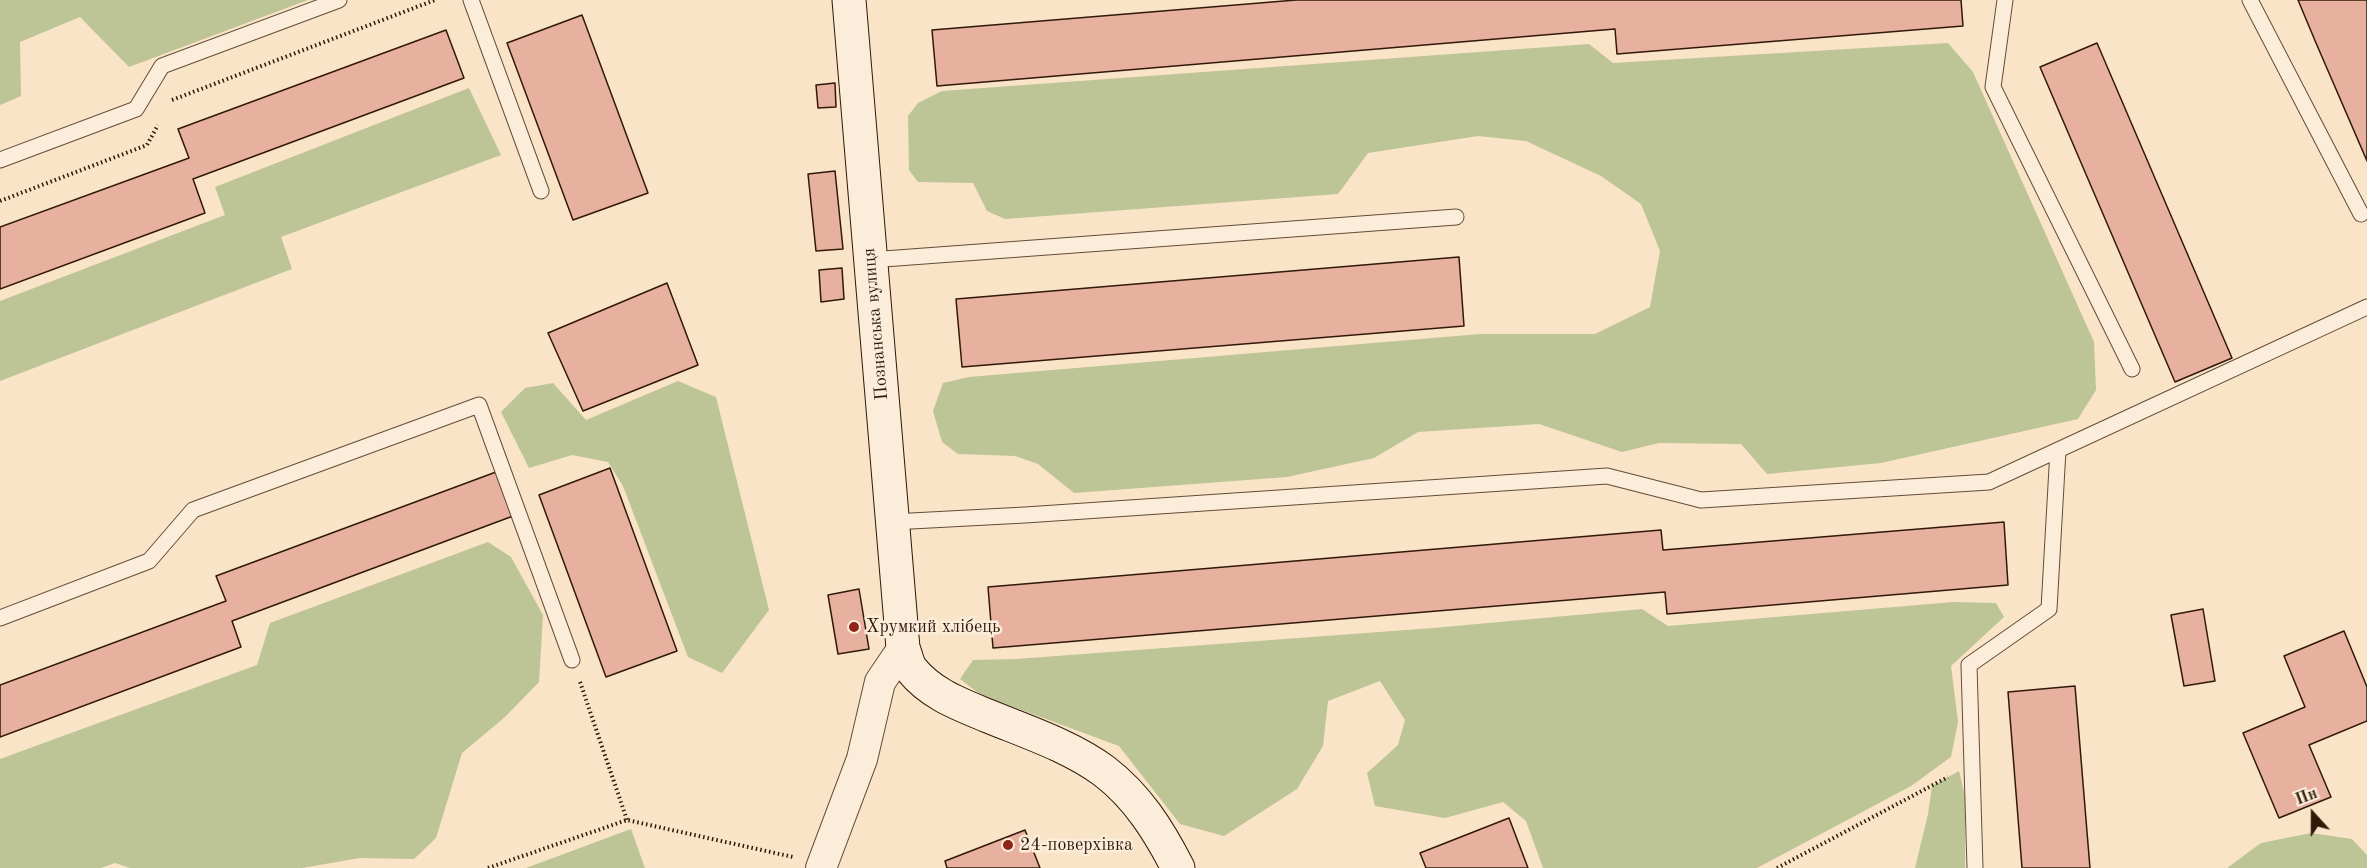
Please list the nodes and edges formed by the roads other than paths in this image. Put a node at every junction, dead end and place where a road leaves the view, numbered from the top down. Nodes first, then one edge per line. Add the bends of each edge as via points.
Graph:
1 (339, 0) edge
2 (471, 0) edge
3 (849, 0) edge
4 (2005, 0) edge
5 (2250, 0) edge
6 (0, 160) edge
7 (541, 190) dead end
8 (2361, 214) dead end
9 (1456, 217) dead end
10 (870, 260) junction
11 (2367, 307) edge
12 (2132, 369) dead end
13 (2058, 450) junction
14 (892, 522) junction
15 (0, 618) edge
16 (903, 648) junction
17 (572, 660) road end
18 (811, 864) edge
19 (1178, 868) edge
20 (1975, 868) edge

1 - 6 lane via 162,66 136,109
2 - 7 lane
3 - 10 street, Познанська вулиця
4 - 12 lane via 1993,87
5 - 8 lane
9 - 10 lane
10 - 14 street, Познанська вулиця
11 - 13 lane
13 - 14 lane via 1989,482 1701,500 1607,476
13 - 20 lane via 2049,609 1969,665
14 - 16 street, Познанська вулиця
15 - 17 lane via 149,561 193,510 479,405
16 - 18 street via 880,682 862,759
16 - 19 street, Познанська вулиця via 910,667 946,699 1044,738 1104,771 1143,809

